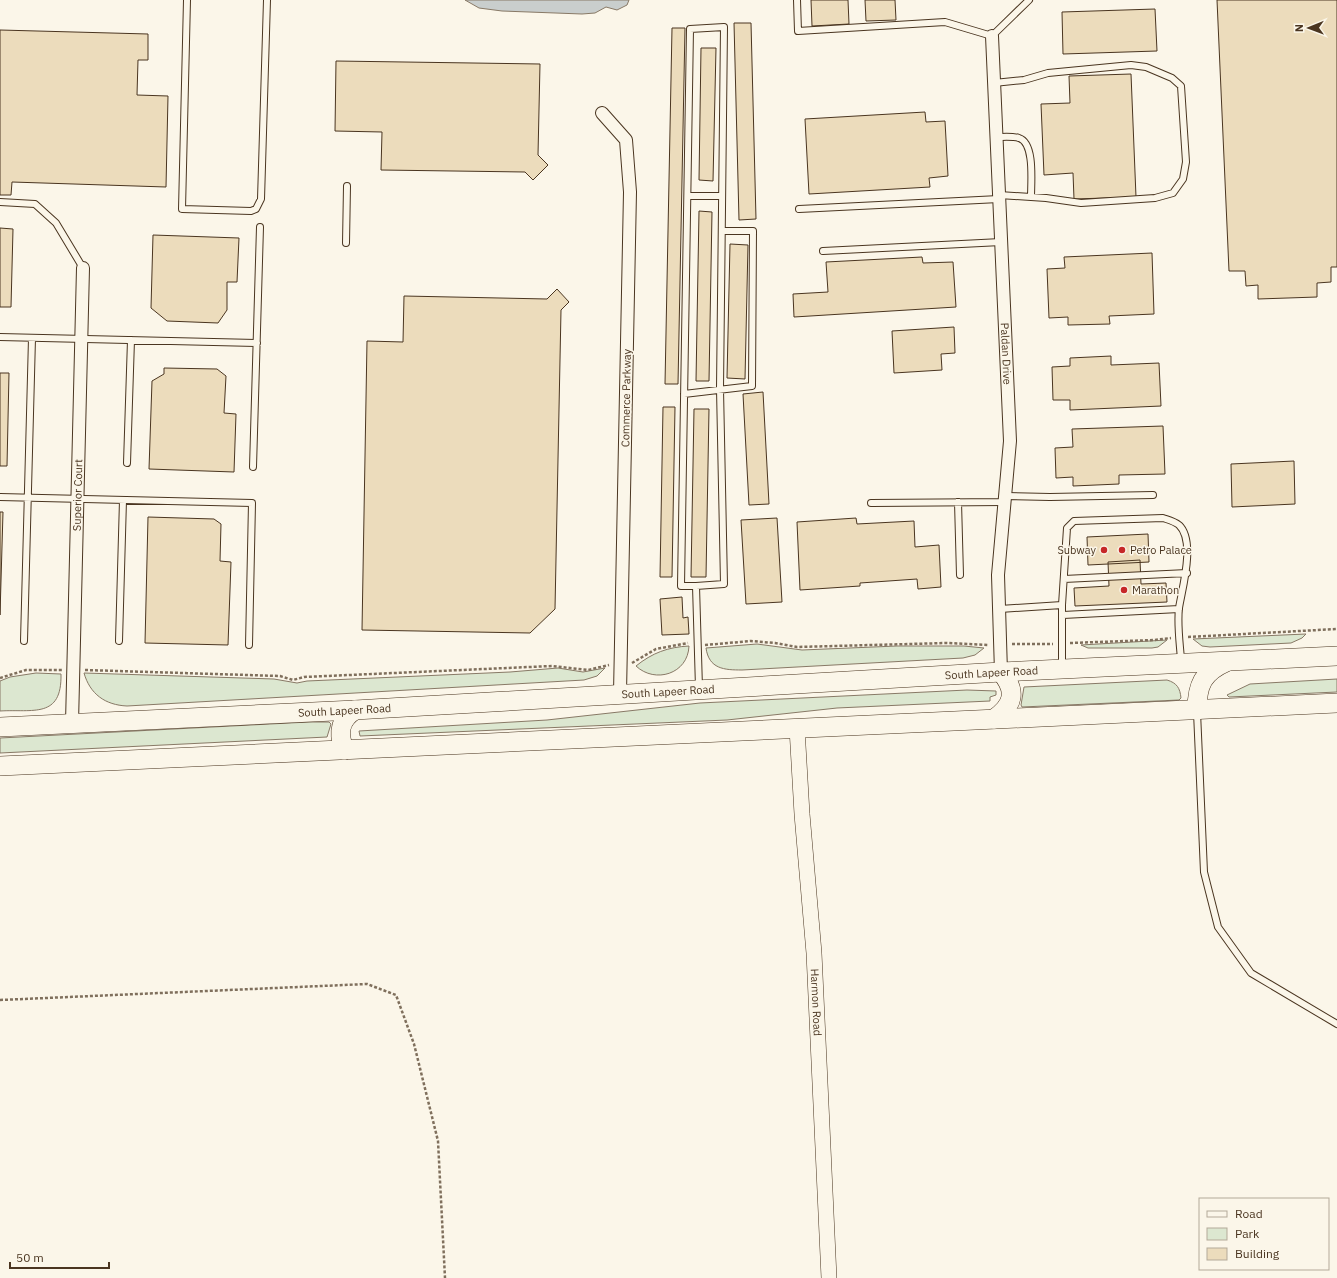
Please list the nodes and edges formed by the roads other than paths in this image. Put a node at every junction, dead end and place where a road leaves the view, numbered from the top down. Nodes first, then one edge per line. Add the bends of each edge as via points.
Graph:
1 (188, 0) edge
2 (266, 0) edge
3 (797, 0) edge
4 (1029, 0) edge
5 (992, 36) junction
6 (994, 83) junction
7 (602, 113) dead end
8 (996, 137) junction
9 (348, 186) dead end
10 (688, 196) junction
11 (722, 196) junction
12 (999, 197) junction
13 (1031, 197) junction
14 (0, 202) edge
15 (798, 209) dead end
16 (260, 226) dead end
17 (722, 231) junction
18 (1001, 242) junction
19 (346, 243) dead end
20 (823, 251) dead end
21 (83, 268) joint
22 (0, 337) edge
23 (32, 338) junction
24 (81, 338) junction
25 (131, 340) junction
26 (257, 343) junction
27 (720, 389) junction
28 (684, 394) junction
29 (127, 463) dead end
30 (253, 467) dead end
31 (1153, 495) dead end
32 (0, 497) edge
33 (28, 498) junction
34 (77, 499) junction
35 (1005, 499) junction
36 (123, 500) junction
37 (871, 502) dead end
38 (958, 502) junction
39 (1187, 573) junction
40 (960, 575) dead end
41 (1064, 579) junction
42 (696, 586) junction
43 (1062, 606) junction
44 (1000, 609) junction
45 (1179, 609) junction
46 (1063, 615) junction
47 (24, 641) dead end
48 (119, 641) dead end
49 (249, 645) dead end
50 (1337, 656) edge
51 (1228, 661) junction
52 (1181, 663) junction
53 (1062, 669) junction
54 (1002, 672) junction
55 (699, 688) junction
56 (620, 693) junction
57 (1337, 703) edge
58 (355, 710) junction
59 (1197, 710) junction
60 (994, 719) junction
61 (72, 723) junction
62 (0, 726) edge
63 (797, 728) junction
64 (344, 750) junction
65 (0, 766) edge
66 (1337, 1024) edge
67 (829, 1278) edge

1 - 2 lane via 182,209 251,211 261,199
3 - 5 lane via 798,31 946,22
4 - 5 lane
5 - 6 street, Paldan Drive
6 - 8 street, Paldan Drive
6 - 13 lane via 1024,80 1048,73 1131,66 1146,67 1172,78 1181,86 1186,162 1183,179 1173,193 1155,198 1081,203
7 - 56 street, Commerce Parkway via 626,140 630,192
8 - 12 street, Paldan Drive
8 - 13 lane via 1018,137 1026,141 1029,149
9 - 19 lane
10 - 11 lane
10 - 11 lane via 690,29 724,27
10 - 28 lane
11 - 17 lane
12 - 13 lane
12 - 15 lane
12 - 18 street, Paldan Drive
14 - 21 lane via 35,204 56,223
16 - 26 lane
17 - 27 lane
17 - 27 lane via 753,231 752,386
18 - 20 lane
18 - 35 street, Paldan Drive via 1010,436
21 - 24 street, Superior Court
22 - 23 lane
23 - 24 lane
23 - 33 lane
24 - 25 lane
24 - 34 street, Superior Court
25 - 26 lane
25 - 29 lane
26 - 30 lane
27 - 28 lane
27 - 42 lane via 724,584
28 - 42 lane via 681,586
31 - 35 lane
32 - 33 lane
33 - 34 lane
33 - 47 lane
34 - 36 lane
34 - 61 street, Superior Court
35 - 38 lane
35 - 44 street, Paldan Drive via 998,575
36 - 48 lane
36 - 49 lane via 252,504
37 - 38 lane
38 - 40 lane
39 - 41 lane
39 - 41 lane via 1186,536 1181,526 1174,521 1163,518 1074,521 1067,528
39 - 45 lane
41 - 43 lane
42 - 55 lane
43 - 44 lane
43 - 46 lane
44 - 54 street, Paldan Drive
45 - 46 lane
45 - 52 lane
46 - 53 lane
50 - 51 main road, South Lapeer Road
51 - 52 main road, South Lapeer Road
51 - 59 main road via 1215,666 1207,673 1197,696
52 - 53 main road, South Lapeer Road
53 - 54 main road, South Lapeer Road
54 - 55 main road, South Lapeer Road
54 - 60 main road via 1011,687 1012,696 1009,706
55 - 56 main road, South Lapeer Road
56 - 58 main road, South Lapeer Road
57 - 59 main road
58 - 61 main road, South Lapeer Road
58 - 64 main road via 343,720 340,727
59 - 60 main road
59 - 66 lane via 1204,872 1218,927 1251,973
60 - 63 main road
61 - 62 main road, South Lapeer Road
63 - 64 main road
63 - 67 street, Harmon Road via 814,953
64 - 65 main road

